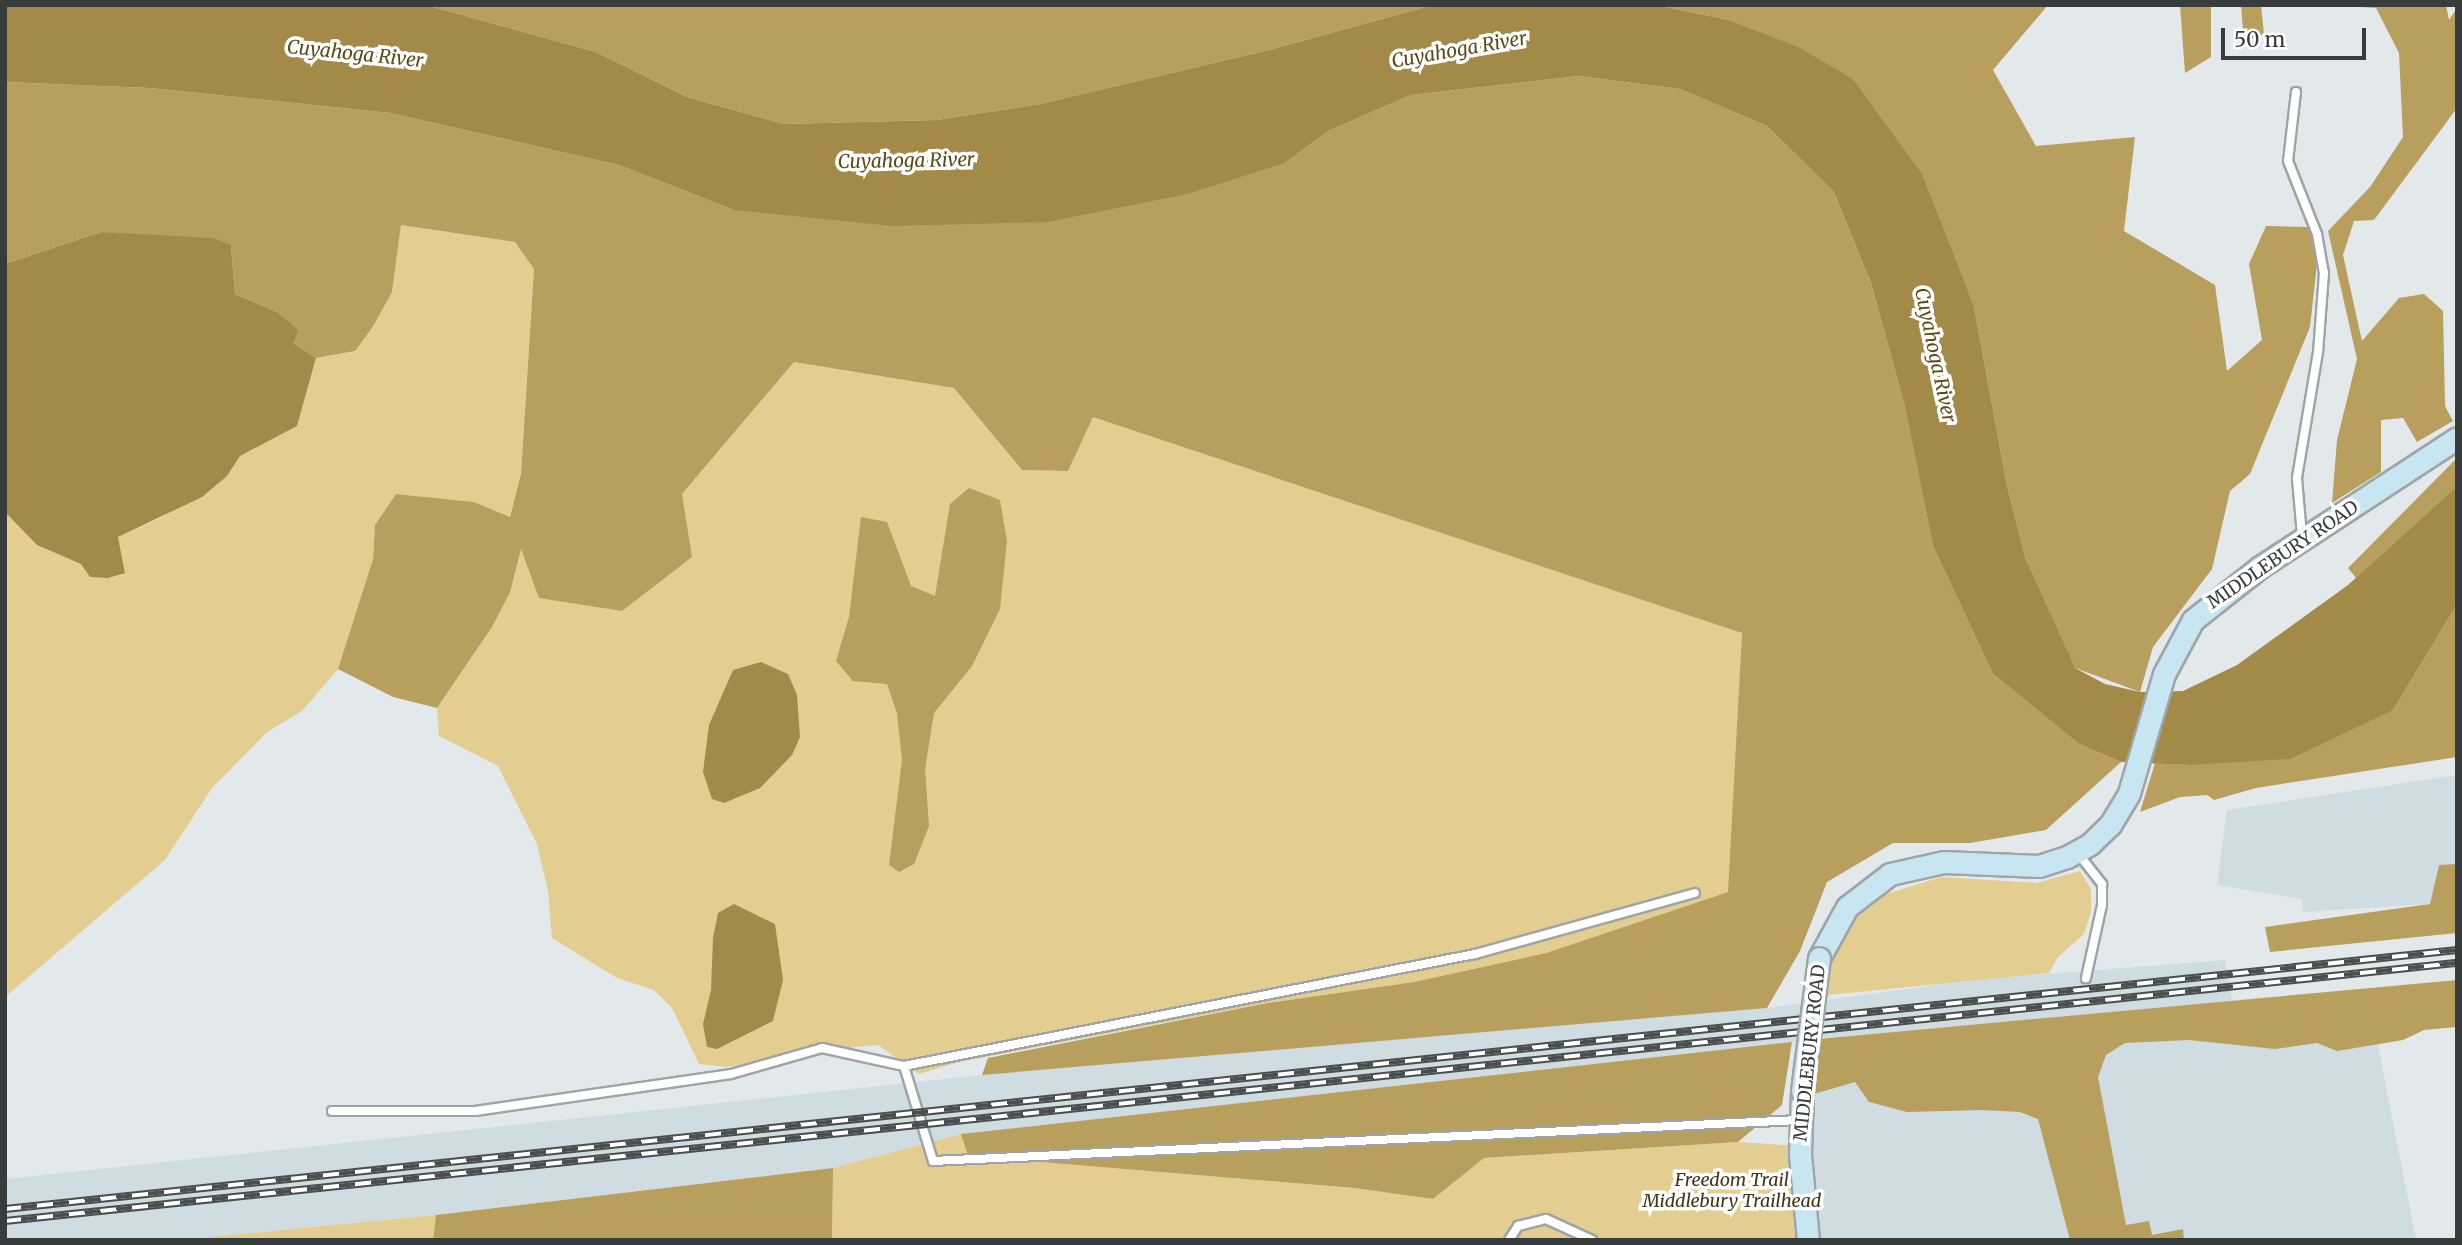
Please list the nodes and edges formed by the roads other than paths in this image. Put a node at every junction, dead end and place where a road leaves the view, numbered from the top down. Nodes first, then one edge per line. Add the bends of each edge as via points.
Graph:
1 (2296, 92) dead end
2 (2457, 438) edge
3 (2303, 539) junction
4 (2077, 852) junction
5 (1695, 893) dead end
6 (2086, 978) dead end
7 (904, 1066) junction
8 (332, 1111) dead end
9 (1800, 1120) junction
10 (1508, 1240) edge
11 (1592, 1240) edge
12 (1808, 1240) edge

1 - 3 lane via 2288,161 2317,234 2324,274 2318,352 2297,478
2 - 3 street, MIDDLEBURY ROAD
3 - 4 street, MIDDLEBURY ROAD via 2207,606 2175,649 2120,810 2101,834
4 - 6 lane via 2102,884 2102,905
4 - 9 street, MIDDLEBURY ROAD, bridge via 2039,866 1944,862 1890,874 1847,907 1819,958
5 - 7 lane via 1475,954
7 - 8 lane via 822,1048 730,1074 475,1111
7 - 9 lane via 933,1161
9 - 12 street, MIDDLEBURY ROAD
10 - 11 lane via 1518,1226 1546,1219

